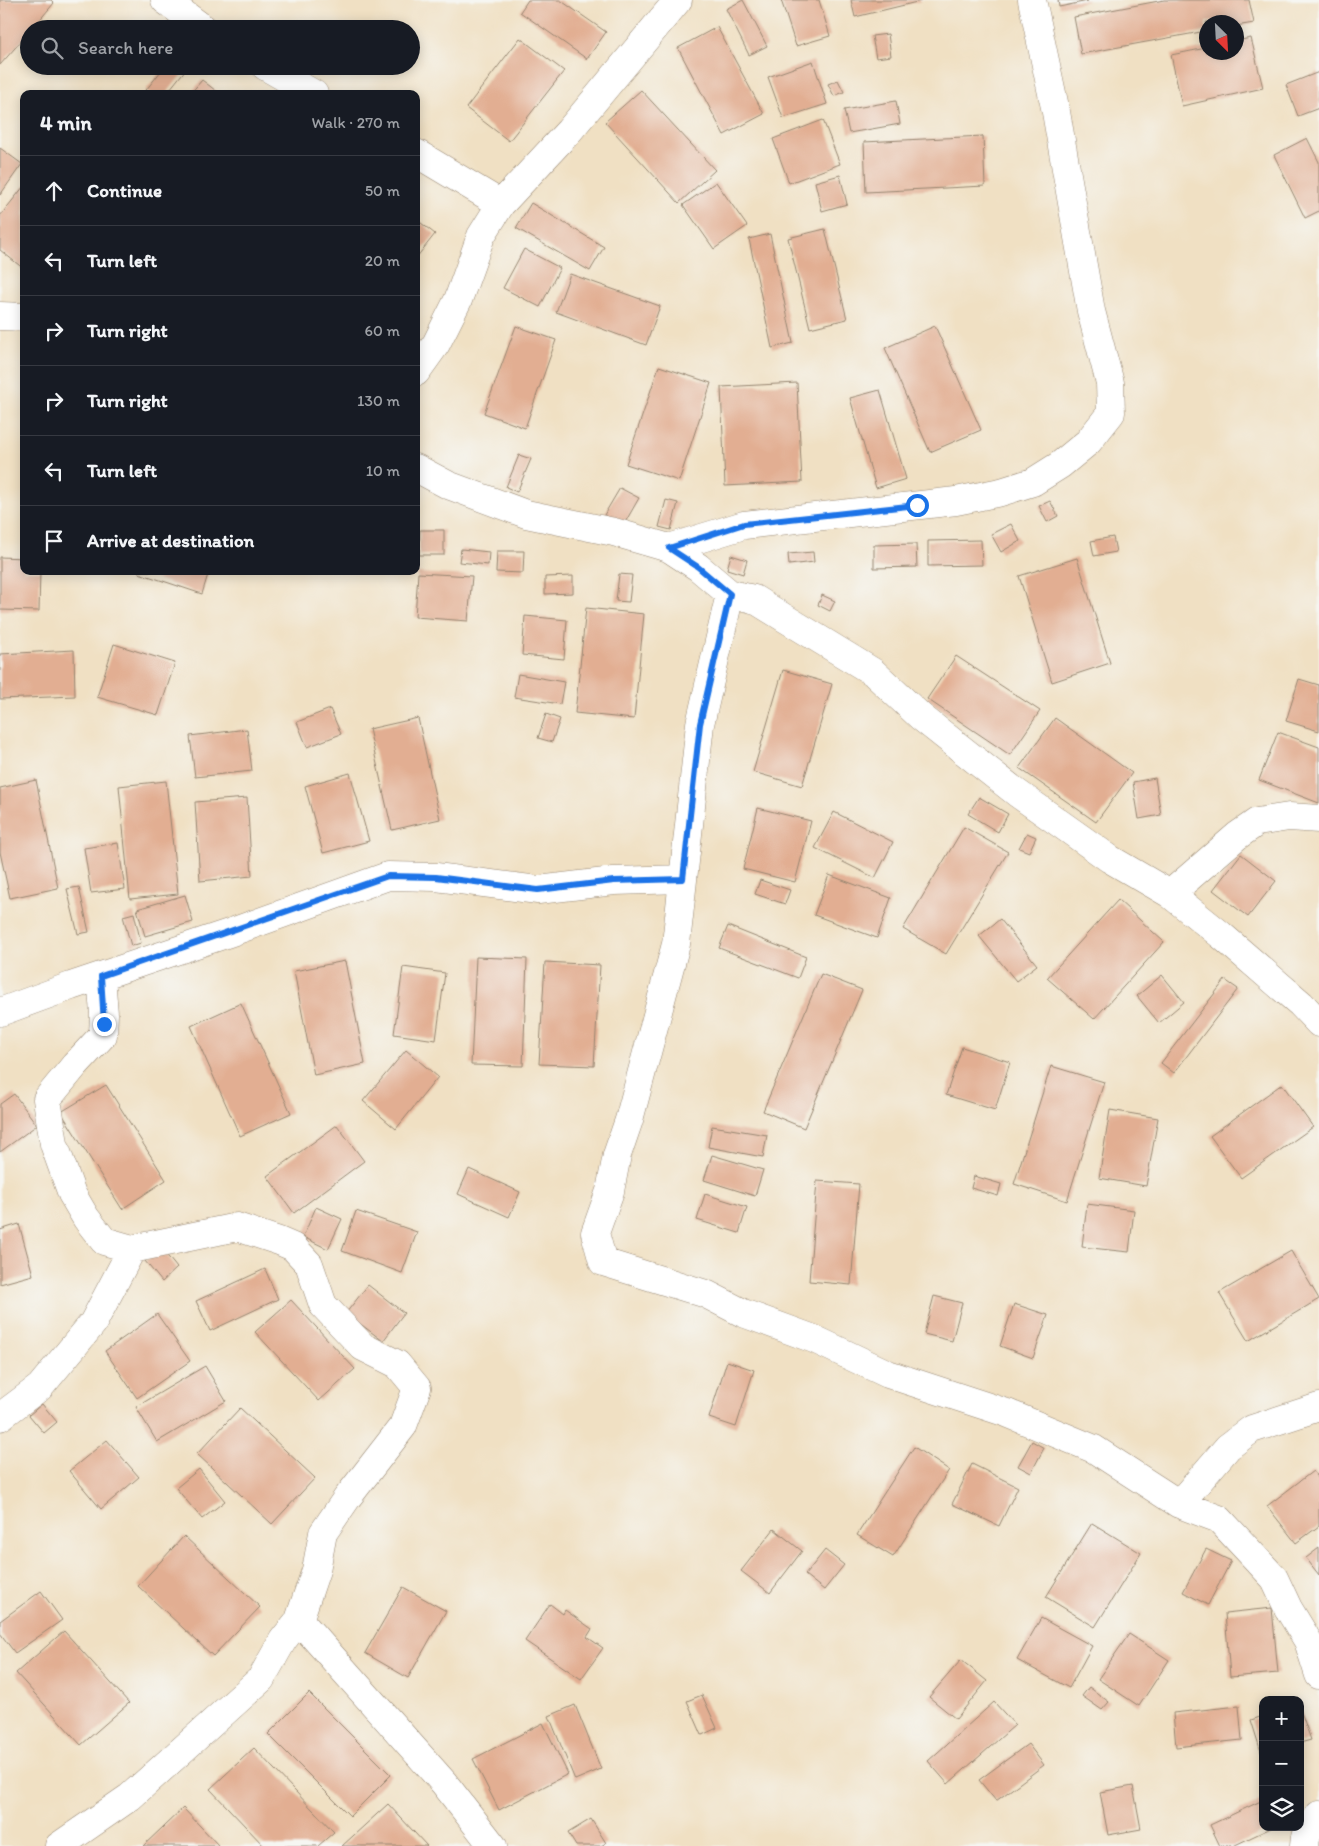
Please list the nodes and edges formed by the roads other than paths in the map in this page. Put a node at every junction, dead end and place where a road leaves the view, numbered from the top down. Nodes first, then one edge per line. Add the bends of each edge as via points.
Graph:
1 (164, 0) edge
2 (678, 0) edge
3 (1032, 0) edge
4 (192, 20) edge
5 (280, 75) edge
6 (307, 90) edge
7 (420, 155) edge
8 (502, 204) junction
9 (0, 316) edge
10 (20, 317) edge
11 (420, 366) edge
12 (420, 470) edge
13 (669, 548) junction
14 (730, 594) junction
15 (1319, 819) edge
16 (683, 879) junction
17 (1170, 894) junction
18 (101, 976) junction
19 (0, 1012) edge
20 (1319, 1023) edge
21 (132, 1249) junction
22 (1319, 1407) edge
23 (0, 1417) edge
24 (1179, 1504) junction
25 (299, 1620) junction
26 (1319, 1675) edge
27 (1319, 1815) edge
28 (59, 1846) edge
29 (493, 1846) edge
30 (1304, 1846) edge

1 - 4 street
2 - 8 street via 569,131
3 - 13 street via 1056,112 1091,311 1110,383 1111,413 1088,442 1034,482 956,501 744,524
5 - 6 street
7 - 8 street
8 - 11 street via 481,236 458,300 436,344
9 - 10 street
12 - 13 street via 448,485 526,514 614,532
13 - 14 street
14 - 16 street via 700,724
14 - 17 street via 754,599 873,672 922,718 1017,793 1110,859
15 - 17 street via 1289,816 1257,822 1236,836
16 - 18 street via 614,881 538,890 436,877 388,876
16 - 24 street via 676,944 617,1155 610,1191 595,1233 603,1262 706,1294 742,1313 814,1339 888,1374 1007,1413 1094,1449
17 - 20 street
18 - 19 street
18 - 21 street via 103,1035 47,1099 54,1144 81,1210 104,1241
21 - 23 street via 93,1323 40,1387
21 - 25 street via 237,1227 293,1247 309,1264 323,1305 363,1347 396,1364 417,1388 403,1426 323,1533 316,1570
22 - 24 street via 1252,1429 1228,1447
24 - 26 street via 1219,1519 1274,1578 1308,1641
25 - 28 street via 283,1640 261,1679 130,1797
25 - 29 street via 444,1783
27 - 30 street via 1305,1837

